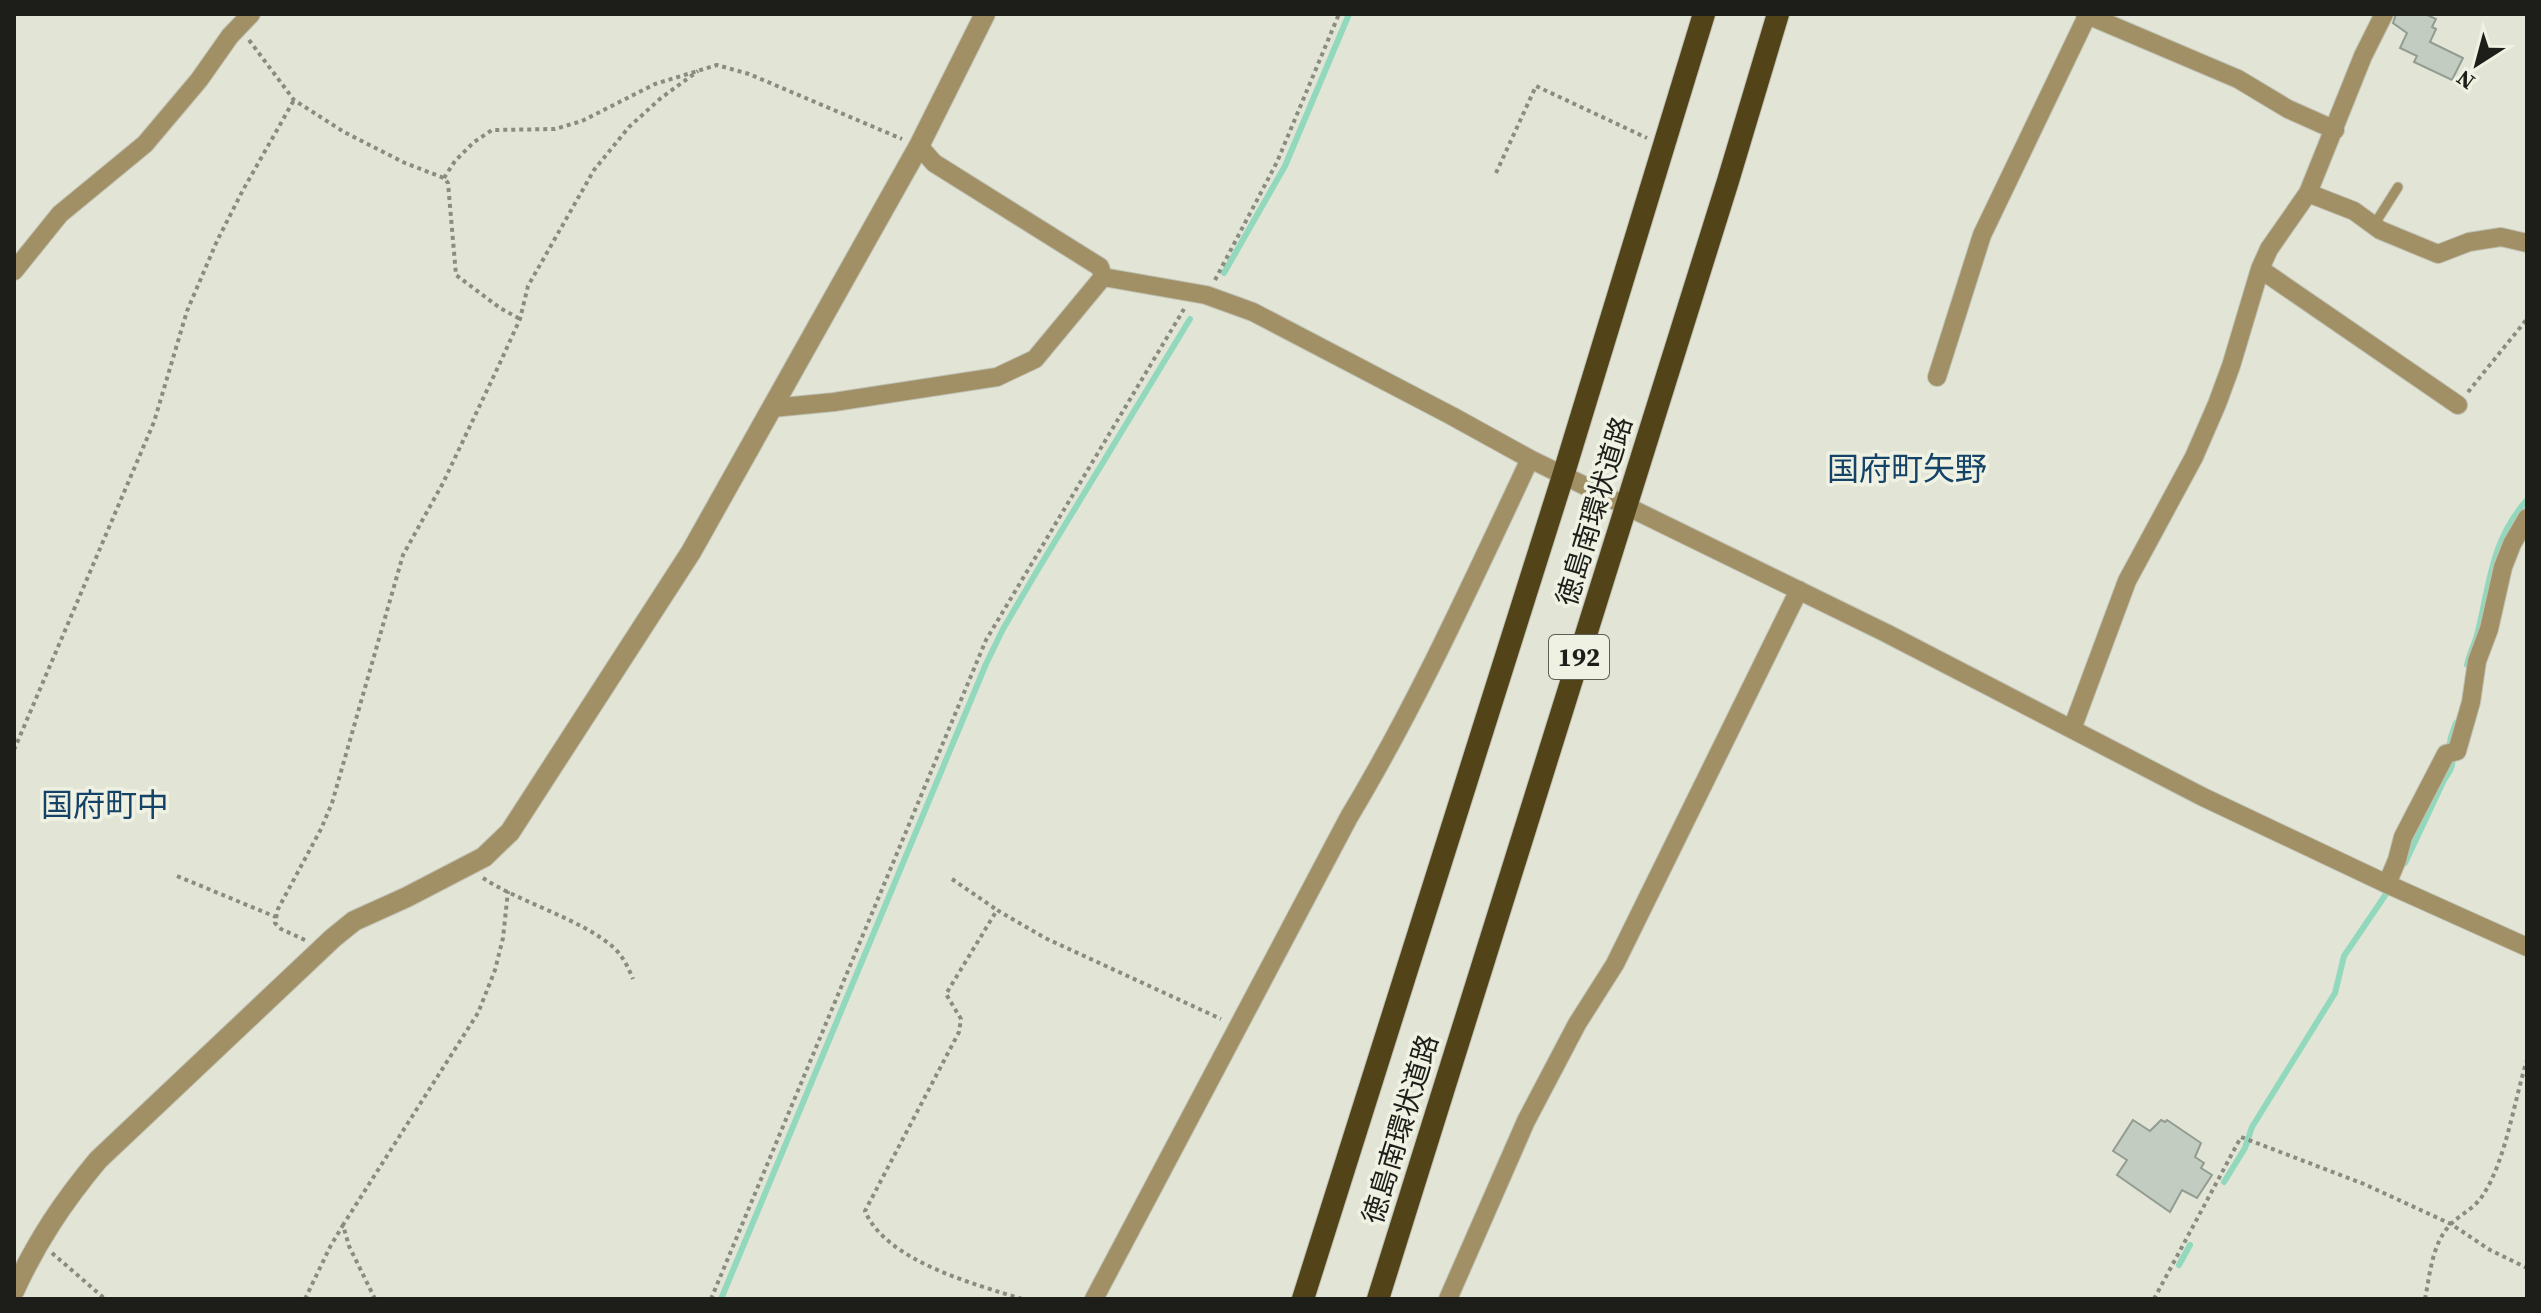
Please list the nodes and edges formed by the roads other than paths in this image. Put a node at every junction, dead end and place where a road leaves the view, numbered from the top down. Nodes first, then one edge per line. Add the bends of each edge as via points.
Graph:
1 (985, 14) edge
2 (1704, 14) edge
3 (1778, 14) edge
4 (2087, 14) edge
5 (2384, 14) edge
6 (245, 20) edge
7 (2335, 130) junction
8 (919, 146) junction
9 (2398, 187) dead end
10 (2308, 193) junction
11 (2374, 225) junction
12 (2527, 243) edge
13 (2260, 269) junction
14 (14, 271) edge
15 (1103, 277) junction
16 (1937, 377) dead end
17 (2458, 405) road end
18 (772, 408) junction
19 (1530, 459) junction
20 (1563, 476) junction
21 (1626, 507) junction
22 (2527, 518) edge
23 (1799, 590) junction
24 (2072, 729) junction
25 (2387, 884) junction
26 (2527, 947) edge
27 (14, 1291) edge
28 (1094, 1299) edge
29 (1303, 1299) edge
30 (1378, 1299) edge
31 (1448, 1299) edge

1 - 8 street
2 - 20 highway, 徳島南環状道路 / 192
3 - 21 highway, 徳島南環状道路 / 192
4 - 7 street via 2238,79
4 - 16 street via 1982,235
5 - 7 street
6 - 14 street via 145,144 60,214
7 - 10 street
8 - 15 street via 934,163 1100,267
8 - 18 street
9 - 11 lane
10 - 11 street
10 - 13 street
11 - 12 street via 2438,254 2501,237
13 - 17 street
13 - 24 street via 2217,404 2127,581
15 - 18 street via 1035,359 997,377
15 - 19 street via 1200,294 1253,312
18 - 27 street via 691,552 510,832 484,857 354,921 321,948 98,1160 38,1241
19 - 20 street
19 - 28 street via 1379,767
20 - 21 street
20 - 29 highway, 徳島南環状道路 / 192
21 - 23 street
21 - 30 highway, 徳島南環状道路 / 192
22 - 25 street via 2500,577 2471,702 2451,752 2408,825
23 - 24 street
23 - 31 street via 1615,964 1526,1121
24 - 25 street
25 - 26 street

